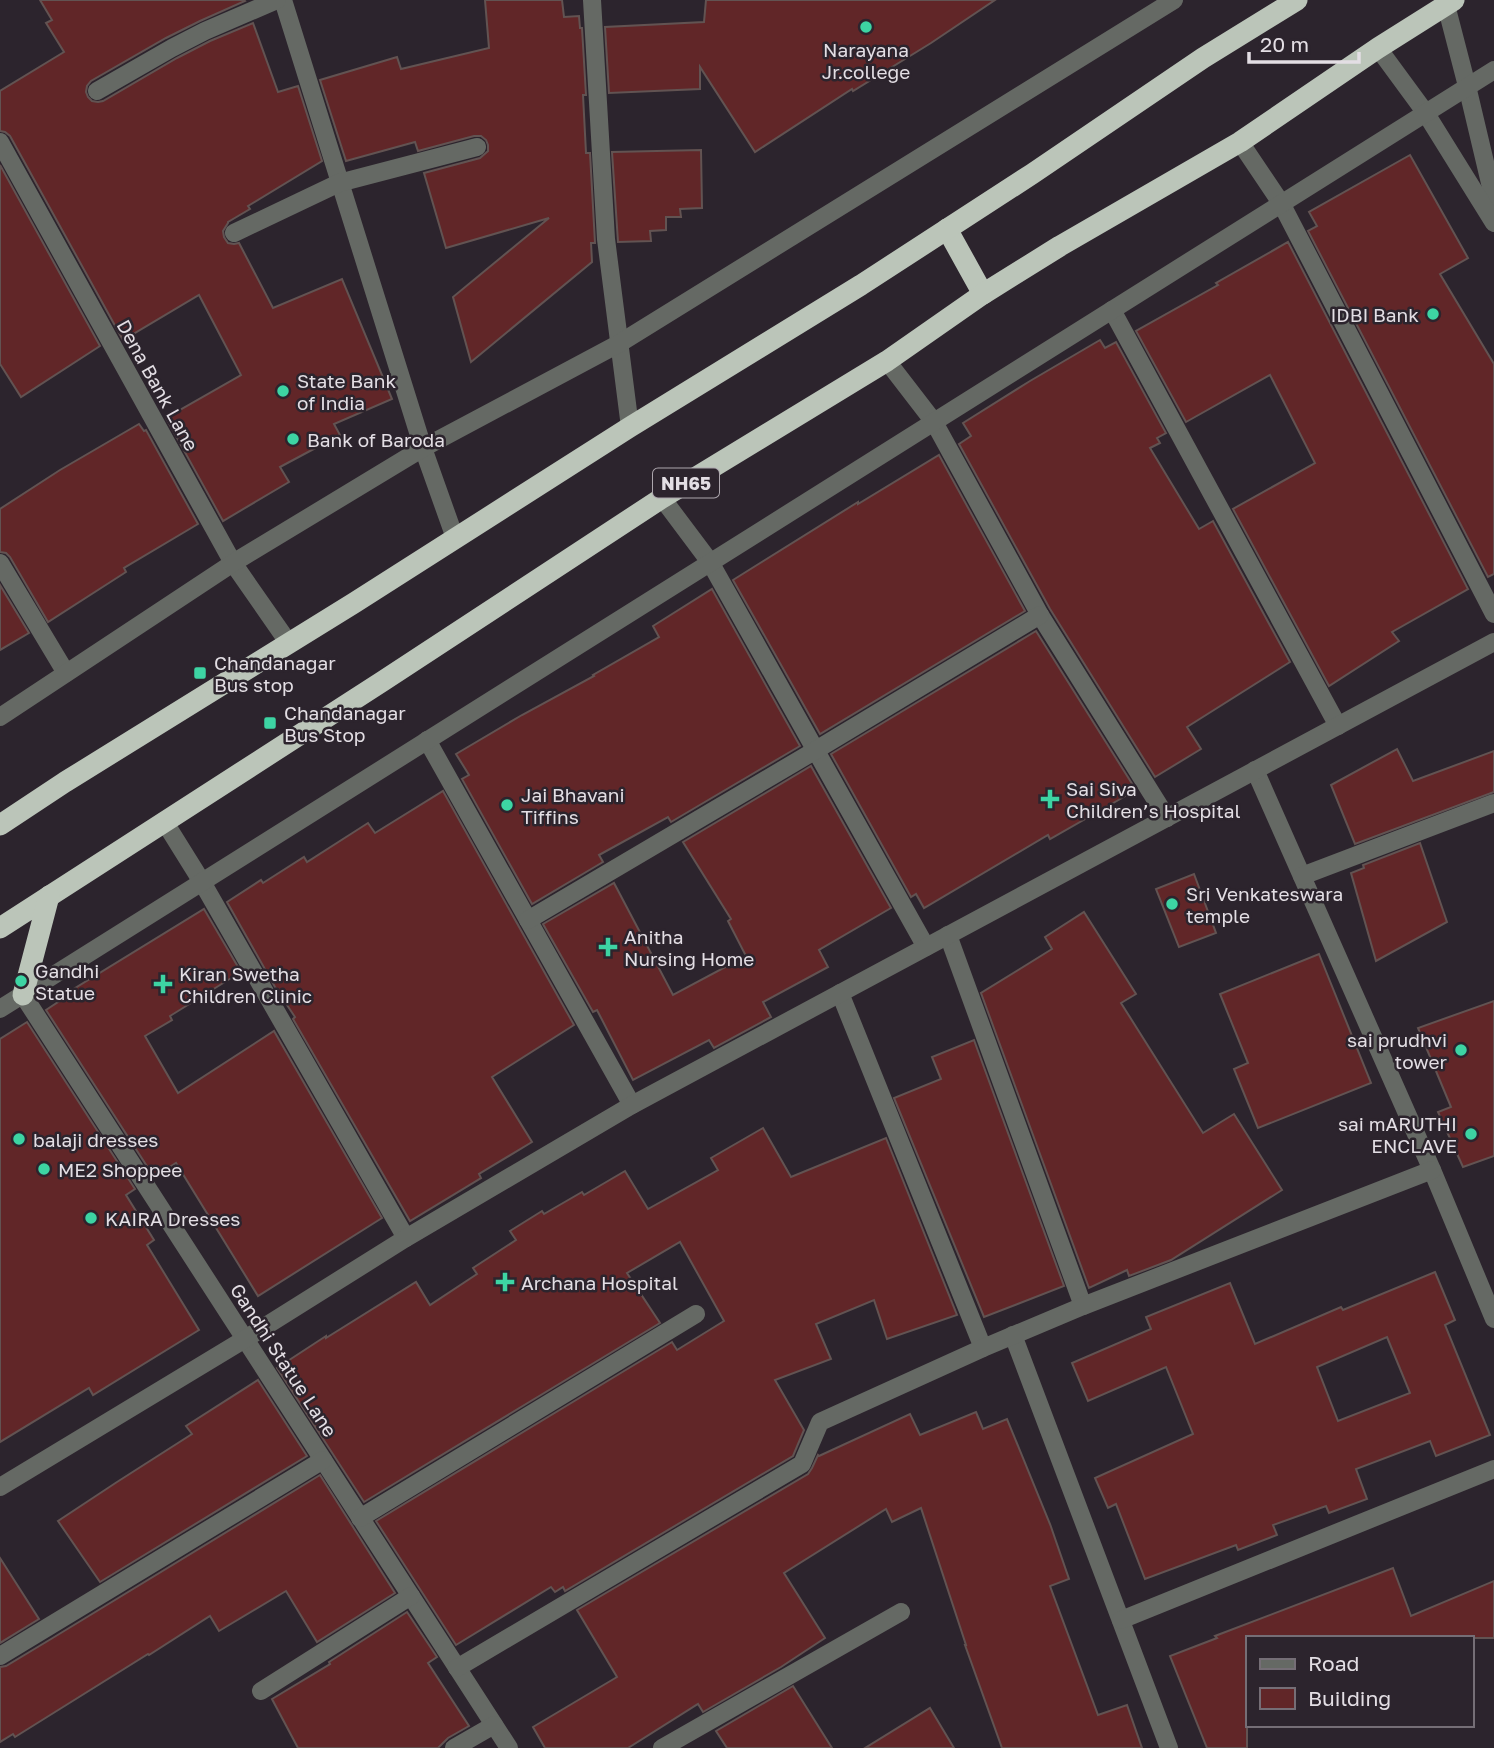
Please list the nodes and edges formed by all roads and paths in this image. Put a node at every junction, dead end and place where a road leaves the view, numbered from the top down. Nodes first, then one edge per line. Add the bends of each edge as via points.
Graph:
1 (277, 0) edge
2 (283, 0) edge
3 (592, 0) edge
4 (1174, 0) edge
5 (1297, 0) edge
6 (1450, 3) edge
7 (1378, 48) junction
8 (1494, 69) edge
9 (1467, 86) junction
10 (97, 91) dead end
11 (1426, 112) junction
12 (0, 142) edge
13 (1240, 142) junction
14 (477, 147) dead end
15 (340, 183) junction
16 (1494, 200) edge
17 (1281, 203) junction
18 (1494, 223) edge
19 (947, 229) junction
20 (234, 233) dead end
21 (983, 294) junction
22 (1112, 310) junction
23 (620, 343) junction
24 (887, 361) junction
25 (934, 422) junction
26 (630, 427) junction
27 (423, 448) junction
28 (662, 498) junction
29 (455, 538) junction
30 (710, 562) junction
31 (0, 563) edge
32 (233, 563) junction
33 (1494, 614) edge
34 (1040, 615) junction
35 (288, 642) junction
36 (1494, 642) edge
37 (66, 673) junction
38 (0, 717) edge
39 (1338, 726) junction
40 (427, 740) junction
41 (816, 750) junction
42 (1255, 770) junction
43 (1494, 803) edge
44 (1167, 818) junction
45 (4, 819) edge
46 (164, 821) junction
47 (1302, 876) junction
48 (202, 882) junction
49 (50, 896) junction
50 (528, 920) junction
51 (0, 928) edge
52 (948, 935) junction
53 (926, 947) junction
54 (840, 993) junction
55 (23, 995) junction
56 (0, 1009) edge
57 (632, 1105) junction
58 (1432, 1170) junction
59 (406, 1238) junction
60 (1083, 1306) junction
61 (696, 1314) dead end
62 (1494, 1319) edge
63 (1013, 1335) junction
64 (246, 1339) junction
65 (983, 1348) junction
66 (323, 1460) junction
67 (1494, 1469) edge
68 (0, 1487) edge
69 (360, 1518) junction
70 (411, 1596) junction
71 (901, 1612) dead end
72 (1121, 1620) junction
73 (0, 1656) edge
74 (457, 1668) junction
75 (261, 1691) dead end
76 (494, 1725) junction
77 (454, 1748) edge
78 (509, 1748) edge
79 (662, 1748) edge
80 (1169, 1748) edge

1 - 10 street via 205,31
2 - 15 street
3 - 23 street via 606,239
4 - 23 street
5 - 19 highway
6 - 7 highway, NH65
6 - 9 street
7 - 11 street
7 - 13 highway, NH65
8 - 9 street
9 - 11 street
9 - 16 street
11 - 17 street
11 - 18 street
12 - 32 street, Dena Bank Lane
13 - 17 street
13 - 21 highway, NH65
14 - 15 street
15 - 20 street
15 - 27 street
17 - 22 street
17 - 33 street
19 - 21 highway
19 - 26 highway
21 - 24 highway, NH65
22 - 25 street
22 - 39 street
23 - 26 street
23 - 27 street
24 - 25 street
24 - 28 highway, NH65
25 - 30 street
25 - 34 street
26 - 29 highway
27 - 29 street
27 - 32 street
28 - 30 street
28 - 46 highway, NH65
29 - 35 highway
30 - 40 street
30 - 41 street
31 - 37 street
32 - 35 street, Dena Bank Lane
32 - 37 street
34 - 41 street
34 - 44 street
35 - 45 highway
36 - 39 street
37 - 38 street
39 - 42 street
40 - 48 street
40 - 50 street
41 - 50 street
41 - 53 street
42 - 44 street
42 - 47 street
43 - 47 street
44 - 52 street
46 - 48 street
46 - 49 highway, NH65
47 - 58 street
48 - 55 street
48 - 59 street
49 - 51 highway, NH65
49 - 55 highway
50 - 57 street
52 - 53 street
52 - 60 street
53 - 54 street
54 - 57 street
54 - 65 street
55 - 56 street
55 - 64 street, Gandhi Statue Lane
57 - 59 street
58 - 60 street
58 - 62 street
59 - 64 street
60 - 63 street
61 - 69 street
63 - 65 street
63 - 72 street
64 - 66 street, Gandhi Statue Lane
64 - 68 street
65 - 74 street via 820,1422 802,1464
66 - 69 street, Gandhi Statue Lane
66 - 73 street
67 - 72 street
69 - 70 street, Gandhi Statue Lane
70 - 74 street, Gandhi Statue Lane
70 - 75 street
71 - 79 street
72 - 80 street
74 - 76 street, Gandhi Statue Lane
76 - 77 street
76 - 78 street, Gandhi Statue Lane

